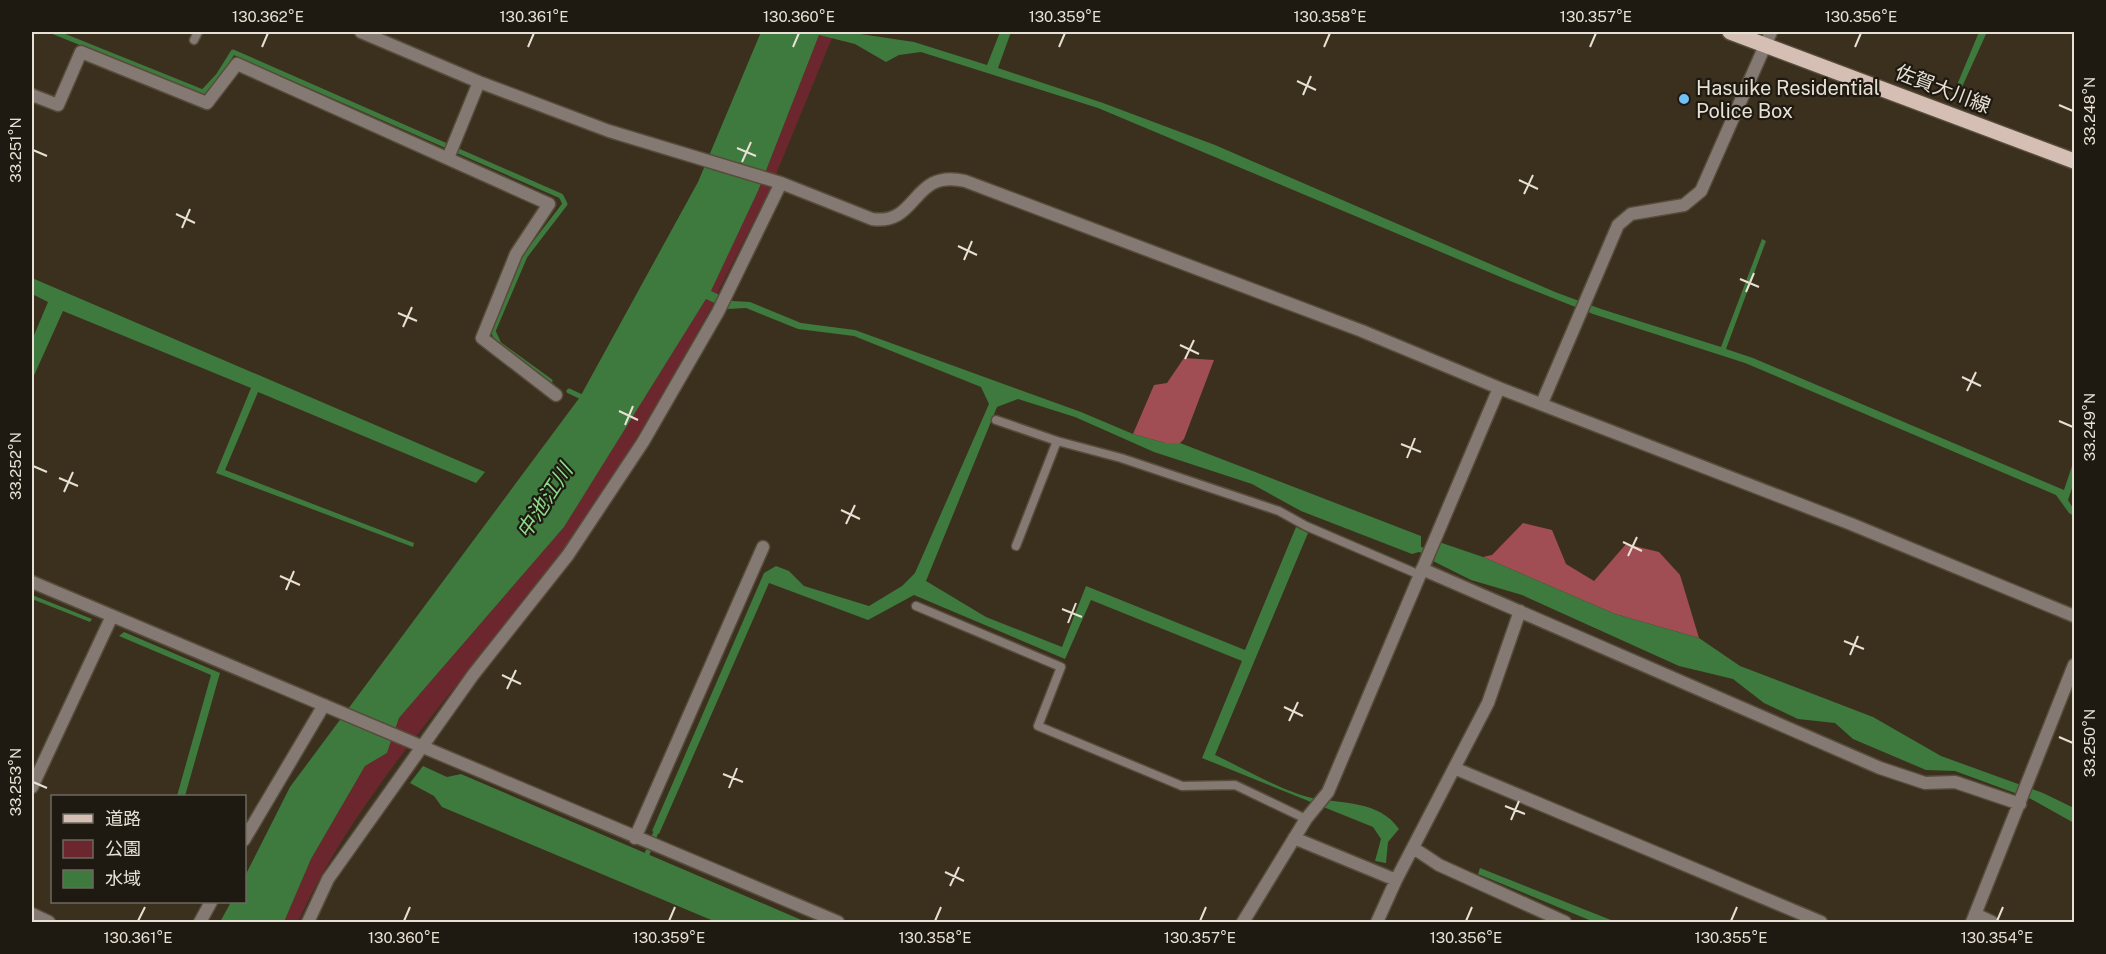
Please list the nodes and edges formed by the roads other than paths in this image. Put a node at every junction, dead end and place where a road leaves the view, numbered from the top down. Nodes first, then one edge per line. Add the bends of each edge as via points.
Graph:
1 (362, 32) edge
2 (1730, 32) edge
3 (1767, 38) edge
4 (479, 82) junction
5 (32, 95) edge
6 (451, 151) junction
7 (2074, 161) edge
8 (781, 183) junction
9 (1499, 388) junction
10 (556, 395) dead end
11 (1542, 403) junction
12 (996, 420) dead end
13 (1057, 441) junction
14 (1016, 546) dead end
15 (763, 547) dead end
16 (1423, 568) junction
17 (32, 582) edge
18 (916, 606) dead end
19 (1520, 611) junction
20 (112, 616) junction
21 (2074, 616) edge
22 (2074, 665) edge
23 (327, 706) junction
24 (416, 745) junction
25 (1454, 768) junction
26 (32, 788) edge
27 (2022, 801) junction
28 (1310, 814) junction
29 (246, 837) edge
30 (635, 838) junction
31 (1294, 838) junction
32 (1414, 849) junction
33 (1396, 880) junction
34 (210, 903) edge
35 (32, 914) edge
36 (1973, 918) edge
37 (49, 922) edge
38 (200, 922) edge
39 (308, 922) edge
40 (837, 922) edge
41 (1243, 922) edge
42 (1377, 922) edge
43 (1565, 922) edge
44 (1821, 922) edge
45 (1992, 922) edge

1 - 4 street
2 - 3 main road, 佐賀大川線
3 - 7 main road, 佐賀大川線
3 - 11 street via 1701,191 1684,205 1631,214 1618,225
4 - 6 street
4 - 8 street via 609,131
5 - 6 street via 58,105 81,52 207,103 237,64
6 - 10 street via 549,204 516,254 482,338
8 - 9 street via 886,221 897,218 926,186 941,178 965,181 1362,331
8 - 24 street via 718,312 643,442 568,555
9 - 11 street
9 - 16 street
11 - 21 street
12 - 13 lane
13 - 14 lane
13 - 16 lane via 1121,458 1279,511 1306,526
15 - 30 street
16 - 19 street
16 - 28 street via 1328,792
17 - 20 street
18 - 28 lane via 1061,667 1038,726 1182,786 1235,785
19 - 25 street via 1488,703
19 - 27 street via 1880,768 1925,783 1955,782
20 - 23 street
20 - 26 street
22 - 27 street
23 - 24 street
23 - 29 street
24 - 30 street
24 - 39 street via 328,879
25 - 32 street
25 - 44 street
27 - 36 street
28 - 31 street
30 - 40 street
31 - 33 street
31 - 41 street
32 - 33 street
32 - 43 street via 1439,865
33 - 42 street
34 - 38 street
35 - 37 street
36 - 45 street

